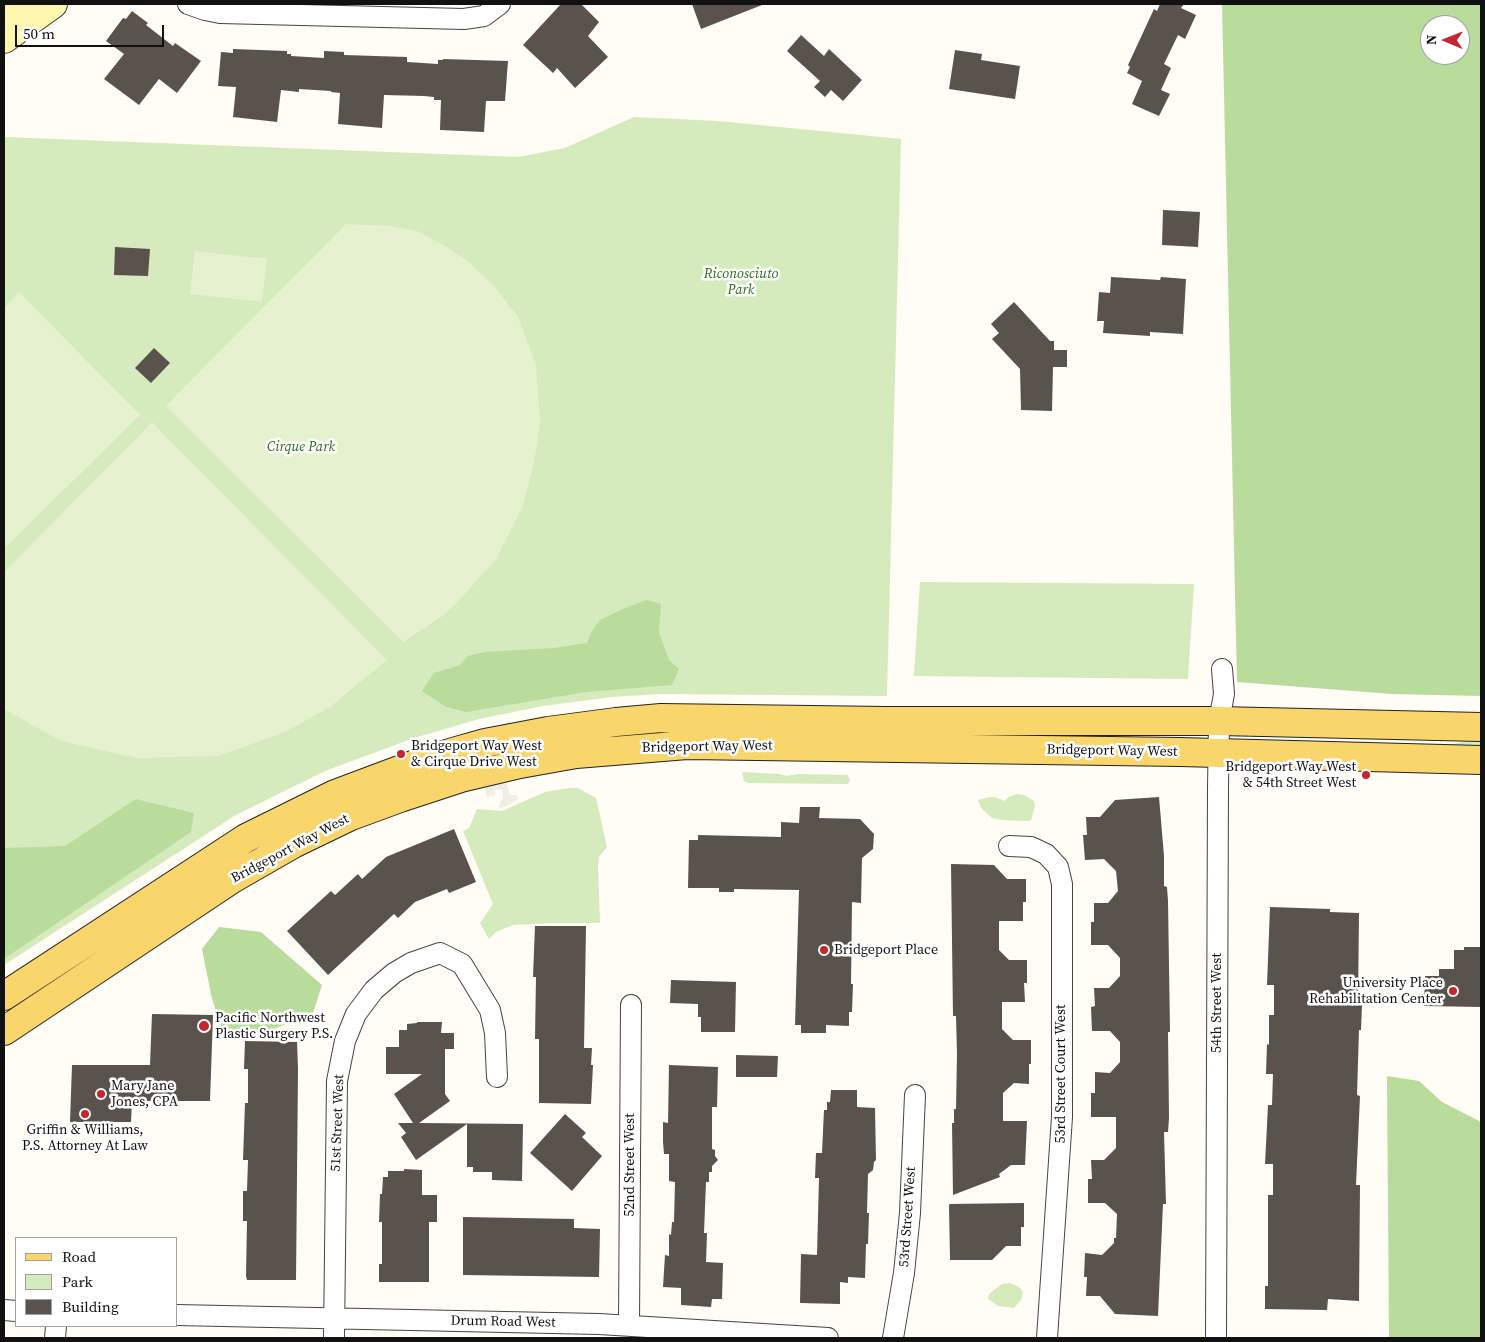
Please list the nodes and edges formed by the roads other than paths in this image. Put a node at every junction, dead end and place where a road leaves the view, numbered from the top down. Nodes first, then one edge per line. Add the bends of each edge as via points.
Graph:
1 (20, 4) edge
2 (53, 4) edge
3 (189, 4) edge
4 (500, 4) edge
5 (4, 15) edge
6 (4, 39) edge
7 (1222, 669) dead end
8 (1219, 721) junction
9 (1481, 727) edge
10 (1219, 753) junction
11 (1481, 760) edge
12 (1009, 846) dead end
13 (4, 996) edge
14 (630, 1005) dead end
15 (4, 1031) edge
16 (497, 1077) dead end
17 (915, 1095) dead end
18 (178, 1314) edge
19 (334, 1318) junction
20 (628, 1325) junction
21 (598, 1331) edge
22 (334, 1338) edge
23 (828, 1338) edge
24 (892, 1338) edge
25 (1047, 1338) edge
26 (1216, 1338) edge

1 - 5 main road
2 - 6 main road
3 - 4 street via 220,13 464,19 484,16
7 - 8 street, 54th Street West via 1224,694
8 - 9 main road, Bridgeport Way West
8 - 10 street, 54th Street West
8 - 13 main road, Bridgeport Way West via 661,718 548,731 485,743 431,758 360,784 246,838
10 - 11 main road, Bridgeport Way West
10 - 15 main road, Bridgeport Way West via 687,745 576,754 520,764 461,778 400,798 293,844 232,878
10 - 26 street, 54th Street West
12 - 25 street, 53rd Street Court West via 1031,848 1046,854 1058,867 1062,884 1062,1117
14 - 20 street, 52nd Street West
16 - 19 street, 51st Street West via 496,1033 490,1010 462,964 440,953 394,973 374,990 356,1014 345,1040 337,1081
17 - 24 street, 53rd Street West via 910,1213 904,1274
18 - 19 street, Drum Road West
19 - 21 street, Drum Road West
19 - 22 street, 51st Street West
20 - 21 street, Drum Road West
20 - 23 street, Drum Road West

